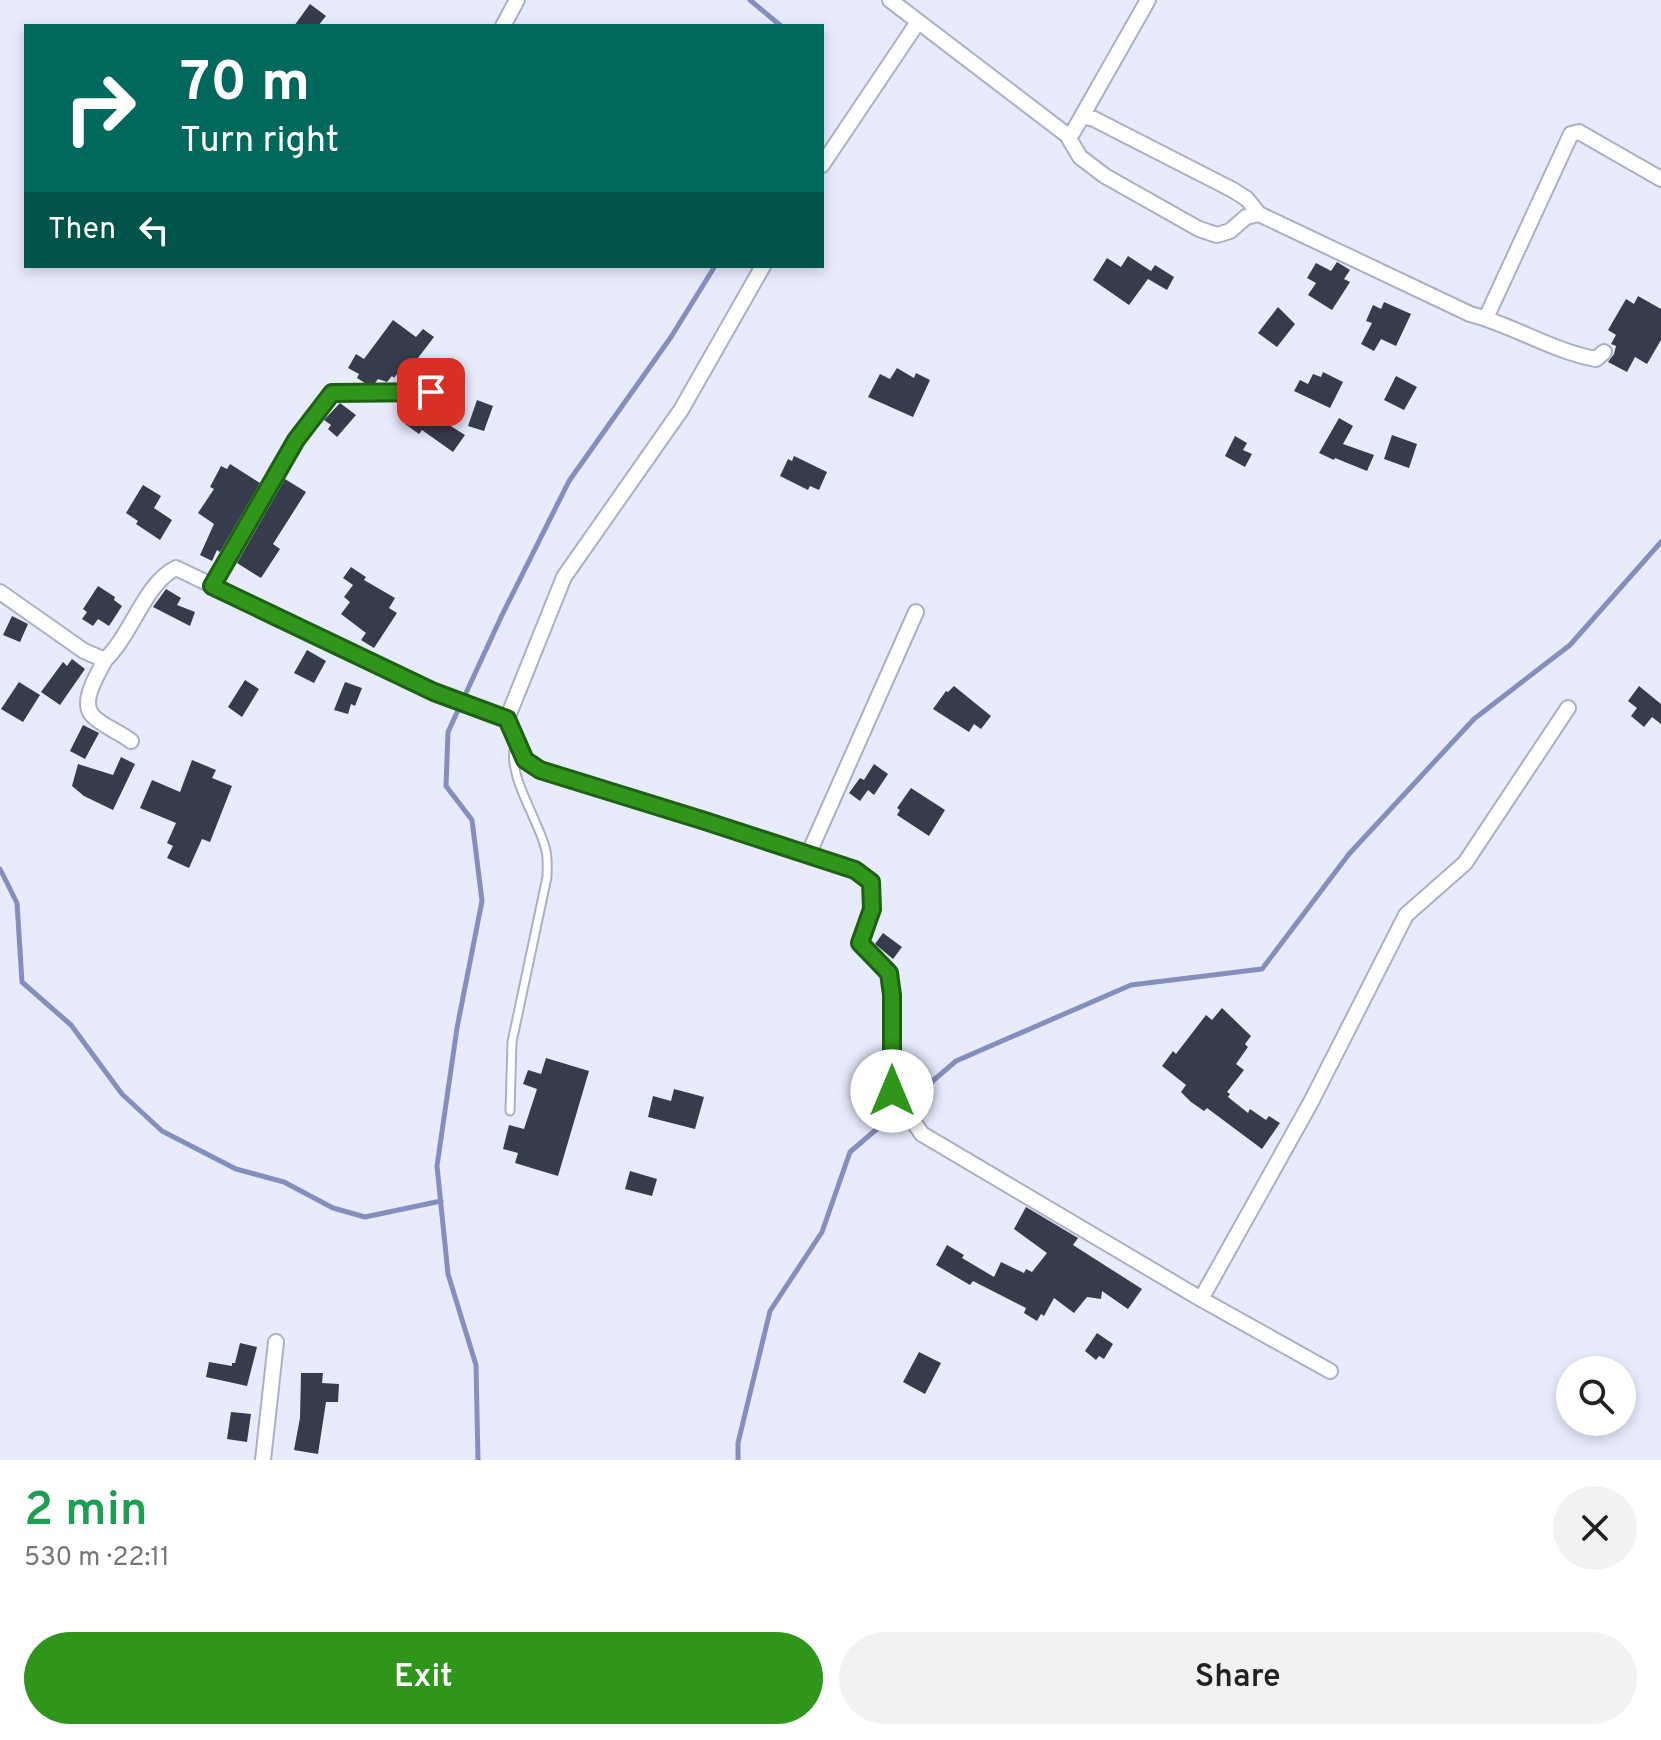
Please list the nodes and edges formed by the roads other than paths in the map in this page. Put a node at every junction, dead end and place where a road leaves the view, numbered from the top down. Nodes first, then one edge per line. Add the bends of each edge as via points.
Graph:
1 (517, 0) edge
2 (890, 0) edge
3 (1148, 0) edge
4 (918, 22) junction
5 (504, 24) edge
6 (1082, 116) junction
7 (1067, 135) junction
8 (824, 162) edge
9 (1661, 179) edge
10 (1259, 214) junction
11 (762, 268) edge
12 (1486, 318) junction
13 (1604, 352) dead end
14 (431, 392) dead end
15 (212, 586) junction
16 (0, 592) edge
17 (916, 612) dead end
18 (105, 660) junction
19 (1568, 708) dead end
20 (507, 719) junction
21 (131, 741) dead end
22 (516, 744) junction
23 (808, 855) junction
24 (510, 1111) dead end
25 (1201, 1299) junction
26 (276, 1342) dead end
27 (1330, 1371) dead end
28 (263, 1460) edge

1 - 5 street
2 - 4 street
3 - 6 street
4 - 7 street
4 - 8 street
6 - 7 street
6 - 10 street via 1233,190
7 - 10 street via 1080,157 1105,176 1199,229 1217,235
9 - 12 street via 1579,132 1571,134
10 - 12 street
11 - 20 street via 681,410 564,577
12 - 13 street via 1575,355 1596,359
14 - 15 street via 332,393 296,440
15 - 18 street via 176,568 162,575 119,647
15 - 20 street via 434,692
16 - 18 street
17 - 23 street
18 - 21 street via 88,703 92,715
19 - 25 street via 1465,863 1406,915 1311,1102
20 - 22 street
22 - 23 street via 525,760 540,770
22 - 24 lane via 518,778 547,852 547,877 512,1042
23 - 25 street via 855,870 871,882 872,909 860,943 889,973 892,1091 922,1134
25 - 27 street
26 - 28 street

